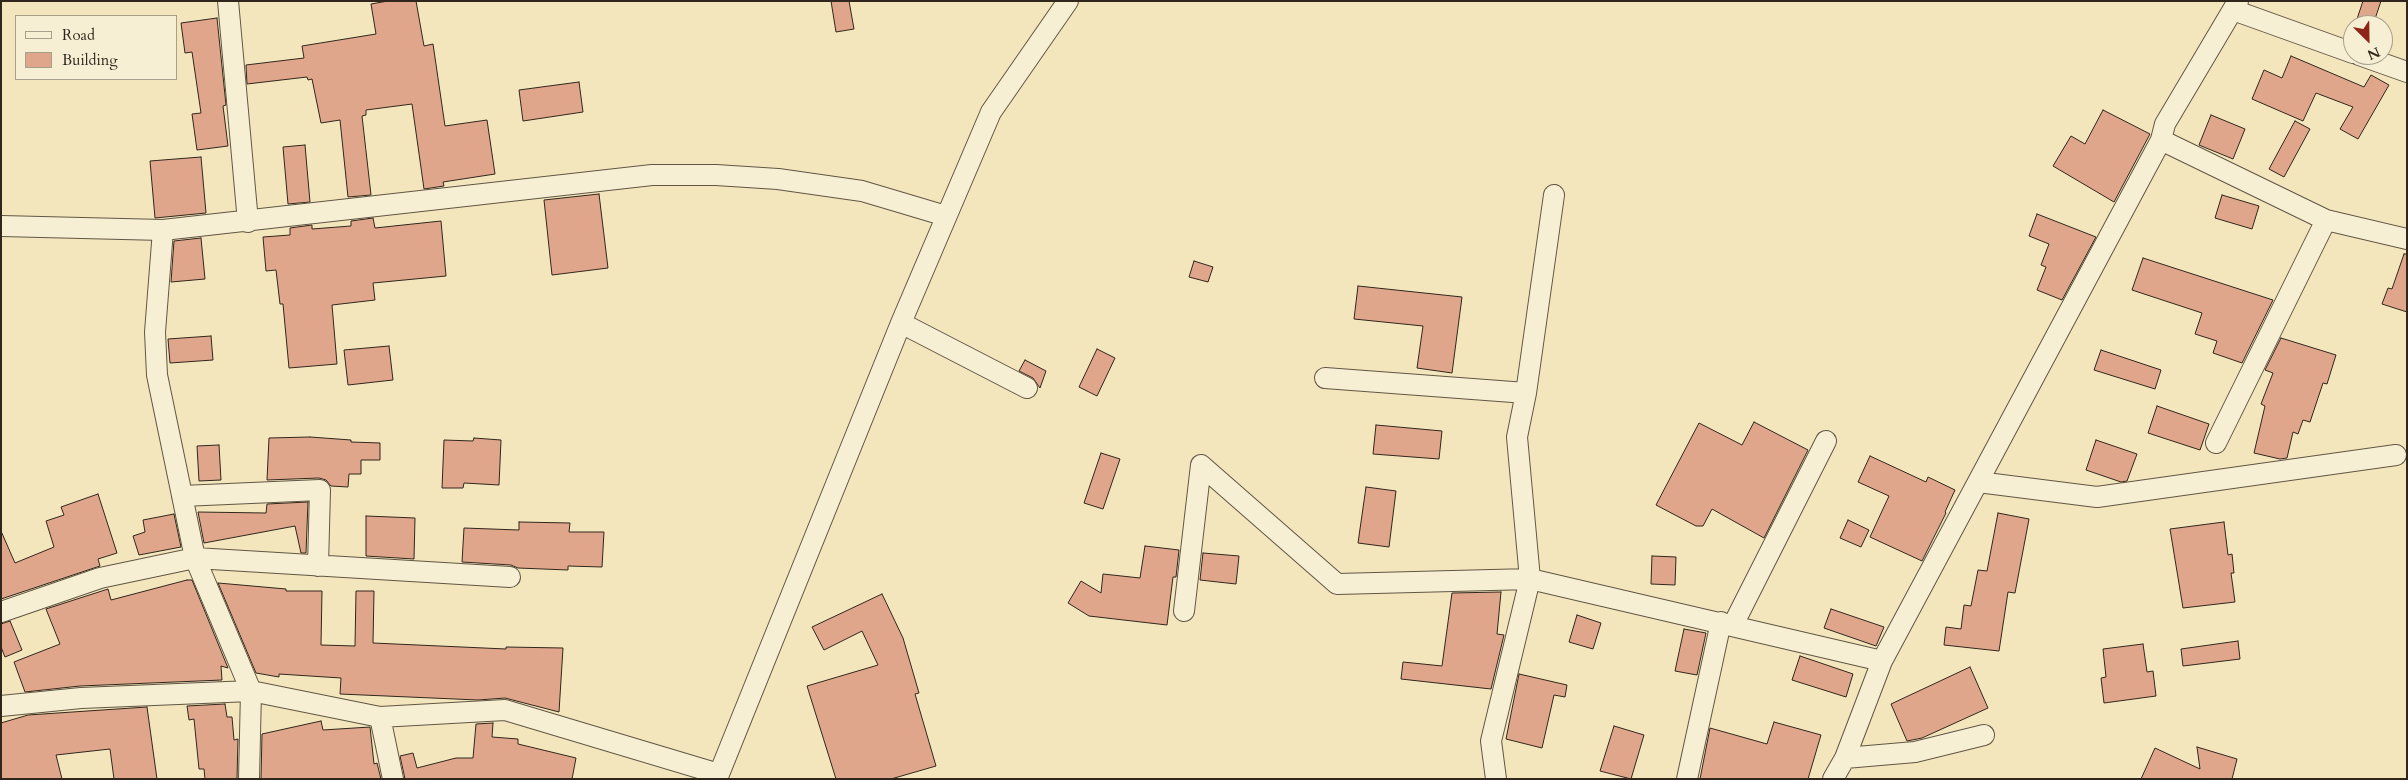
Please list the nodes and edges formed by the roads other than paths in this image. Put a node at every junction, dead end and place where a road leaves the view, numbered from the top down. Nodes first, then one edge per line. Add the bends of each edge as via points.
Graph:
1 (228, 1) edge
2 (1068, 1) edge
3 (2235, 5) edge
4 (2343, 49) edge
5 (2387, 65) edge
6 (2407, 72) edge
7 (2161, 140) junction
8 (1554, 195) dead end
9 (946, 216) junction
10 (2326, 220) junction
11 (248, 222) junction
12 (1, 226) edge
13 (164, 230) junction
14 (2407, 239) edge
15 (901, 323) junction
16 (1325, 378) dead end
17 (1027, 388) dead end
18 (1526, 393) junction
19 (1826, 441) dead end
20 (2216, 443) dead end
21 (2396, 455) dead end
22 (1978, 482) junction
23 (182, 496) junction
24 (195, 558) junction
25 (318, 566) junction
26 (510, 577) dead end
27 (1530, 579) junction
28 (1184, 611) dead end
29 (1, 612) edge
30 (1727, 624) junction
31 (1882, 662) junction
32 (250, 691) junction
33 (1, 706) edge
34 (380, 717) junction
35 (1984, 734) dead end
36 (1845, 758) junction
37 (718, 777) edge
38 (249, 779) edge
39 (393, 779) edge
40 (1496, 779) edge
41 (1687, 779) edge
42 (1834, 779) edge

1 - 11 street
2 - 9 street via 991,112
3 - 4 street
3 - 7 street via 2165,124
5 - 6 street
7 - 10 street
7 - 22 street
8 - 18 street
9 - 11 street via 862,191 716,175 652,175
9 - 15 street
10 - 14 street
10 - 20 street
11 - 13 street
12 - 13 street
13 - 23 street via 155,332 157,375
15 - 17 street
15 - 37 street
16 - 18 street
18 - 27 street via 1517,437
19 - 30 street
21 - 22 street via 2097,498
22 - 31 street
23 - 24 street
23 - 25 street via 320,490
24 - 25 street
24 - 29 street via 100,578
24 - 32 street
25 - 26 street
27 - 28 street via 1337,584 1201,465
27 - 30 street
27 - 40 street via 1491,741
30 - 31 street
30 - 41 street
31 - 36 street
32 - 33 street via 81,698
32 - 34 street
32 - 38 street
34 - 37 street via 505,710
34 - 39 street
35 - 36 street via 1915,752
36 - 42 street

